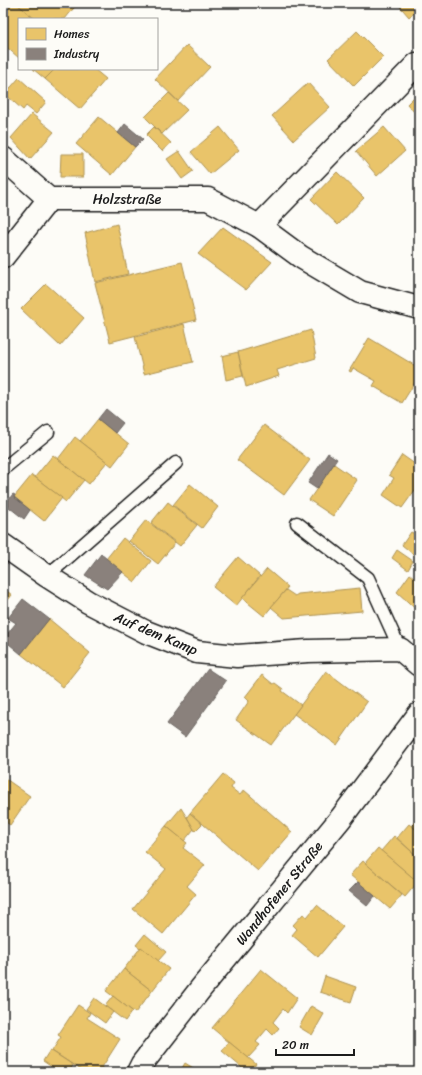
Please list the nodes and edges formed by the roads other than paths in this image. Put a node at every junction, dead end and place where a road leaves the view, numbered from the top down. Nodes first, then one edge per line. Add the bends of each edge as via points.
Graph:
1 (417, 64) dead end
2 (3, 158) edge
3 (49, 199) junction
4 (259, 226) junction
5 (3, 257) edge
6 (419, 308) edge
7 (48, 432) dead end
8 (176, 463) dead end
9 (3, 469) edge
10 (297, 523) dead end
11 (3, 545) edge
12 (47, 576) junction
13 (400, 649) junction
14 (419, 665) edge
15 (419, 714) edge
16 (138, 1072) edge

1 - 4 street
2 - 3 street
3 - 4 street, Holzstraße via 208,199
3 - 5 street
4 - 6 street, Holzstraße via 301,257 360,292
7 - 9 lane
8 - 12 lane
10 - 13 lane via 368,578
11 - 12 street, Auf dem Kamp
12 - 13 street, Auf dem Kamp via 88,602 146,632 197,652 237,656
13 - 14 street
15 - 16 street, Wandhofener Straße via 341,818 202,987

